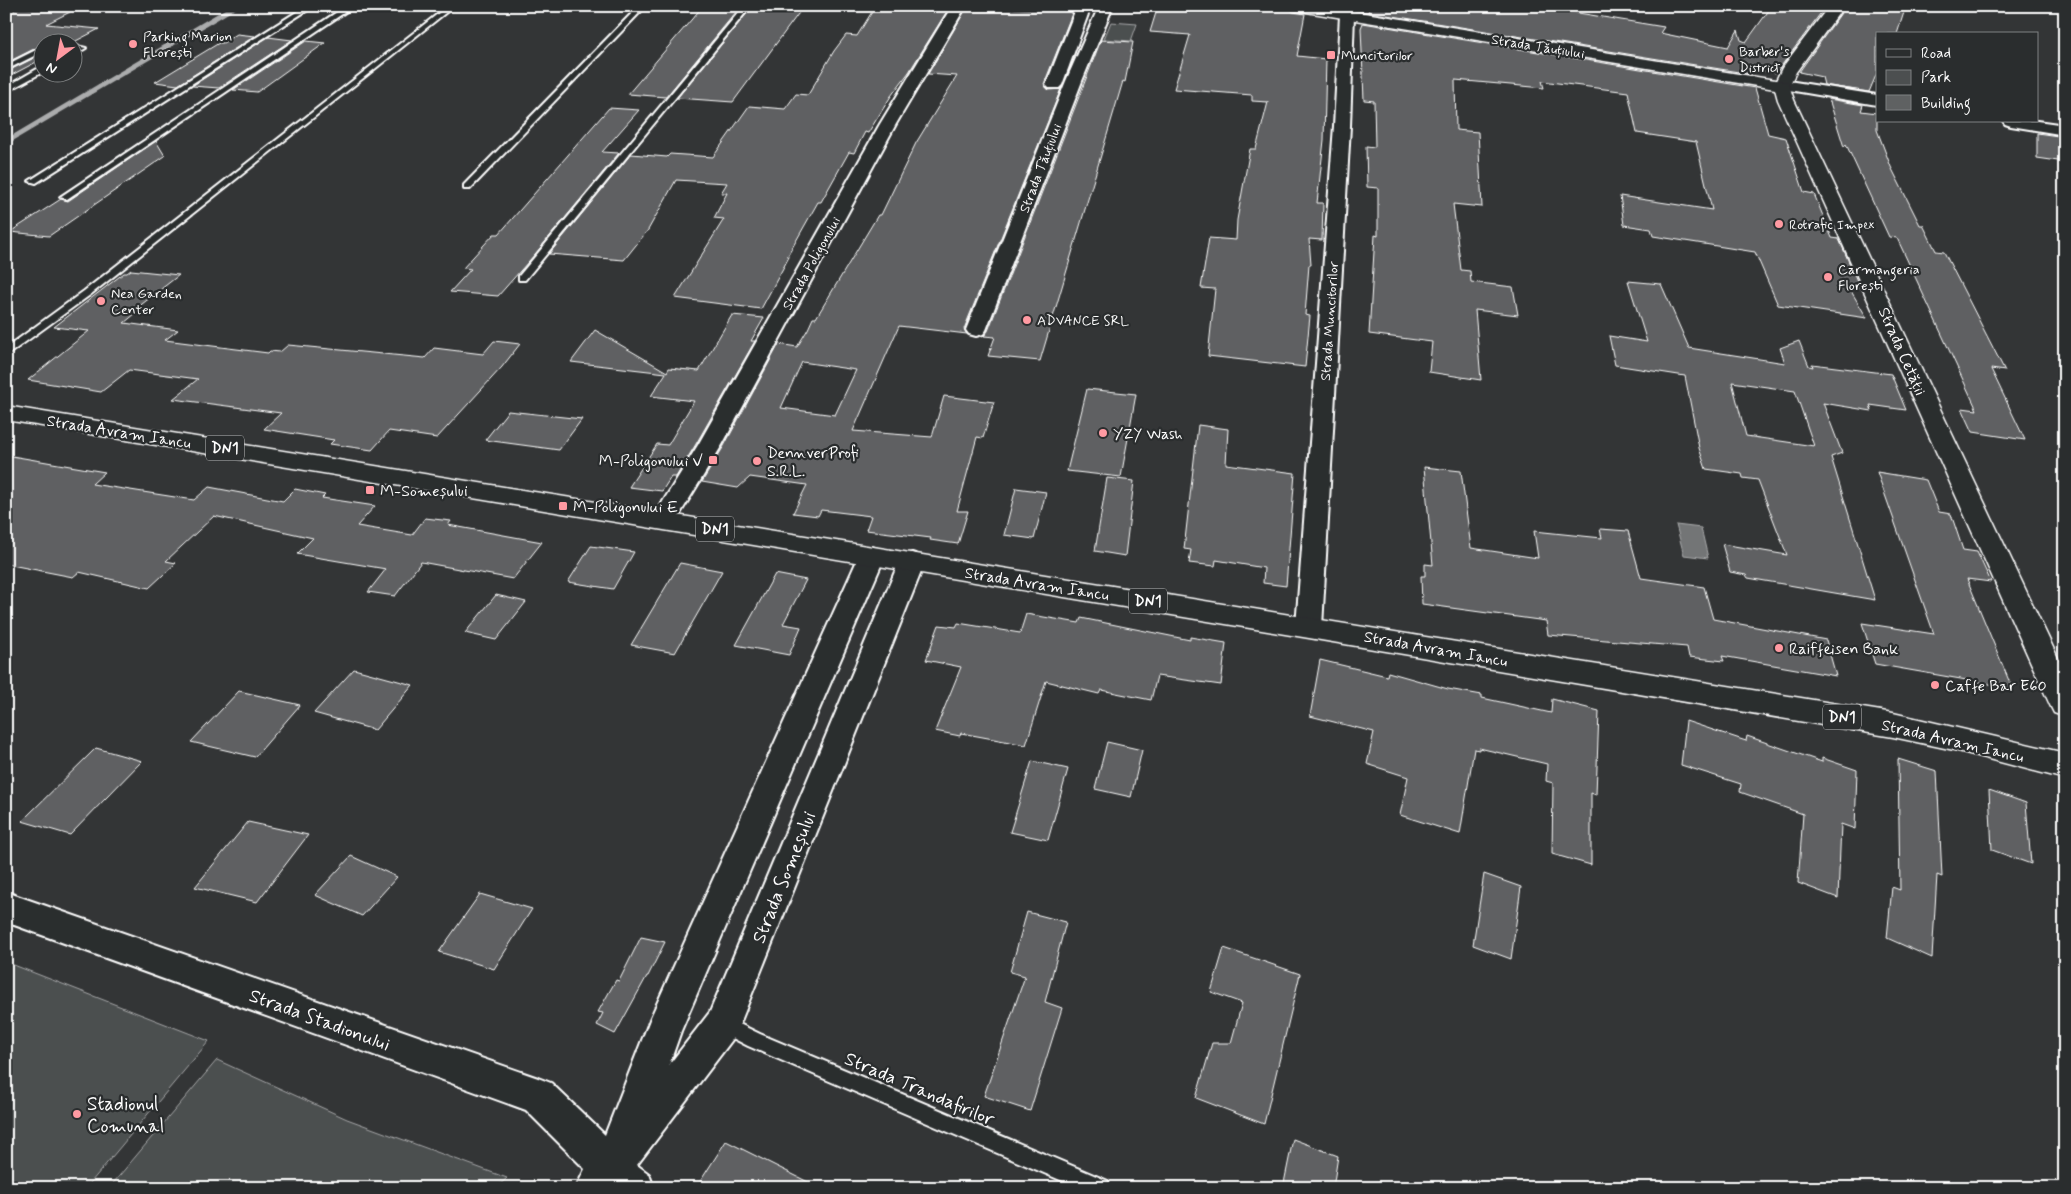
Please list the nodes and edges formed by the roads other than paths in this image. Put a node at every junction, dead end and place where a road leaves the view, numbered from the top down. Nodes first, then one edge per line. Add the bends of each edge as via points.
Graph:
1 (311, 6) edge
2 (351, 6) edge
3 (643, 6) edge
4 (748, 6) edge
5 (959, 6) edge
6 (1084, 6) edge
7 (1106, 6) edge
8 (1294, 6) edge
9 (1837, 6) edge
10 (446, 10) dead end
11 (1347, 15) junction
12 (32, 54) edge
13 (6, 68) edge
14 (32, 76) edge
15 (1782, 85) junction
16 (6, 90) edge
17 (1049, 98) dead end
18 (1876, 100) edge
19 (2016, 122) edge
20 (2065, 130) edge
21 (1024, 163) dead end
22 (33, 181) dead end
23 (468, 187) dead end
24 (64, 197) dead end
25 (522, 278) dead end
26 (6, 353) edge
27 (6, 413) edge
28 (663, 521) junction
29 (872, 556) junction
30 (912, 562) junction
31 (1309, 627) junction
32 (2065, 705) edge
33 (2065, 766) edge
34 (6, 907) edge
35 (723, 1024) junction
36 (614, 1181) edge
37 (1101, 1188) edge

1 - 22 lane
2 - 24 lane
3 - 23 lane
4 - 25 lane
5 - 28 street, Strada Poligonului via 888,124 710,445
6 - 17 street
7 - 21 street, Strada Tăuțiului via 970,325
8 - 11 main road, Strada Tăuțiului
9 - 15 main road via 1788,71
10 - 26 lane
11 - 15 main road, Strada Tăuțiului
11 - 31 street, Strada Muncitorilor
12 - 13 lane
14 - 16 lane
15 - 18 street
15 - 32 main road, Strada Cetății via 1786,100
19 - 20 street
27 - 28 main road, Strada Avram Iancu / DN1
28 - 29 main road, Strada Avram Iancu / DN1
29 - 30 main road, Strada Avram Iancu / DN1
29 - 36 street via 664,1029
30 - 31 main road, Strada Avram Iancu / DN1
30 - 35 street, Strada Someșului
31 - 33 main road, Strada Avram Iancu / DN1 via 1893,725
34 - 36 street, Strada Stadionului via 538,1096
35 - 36 street, Strada Someșului
35 - 37 lane, Strada Trandafirilor

